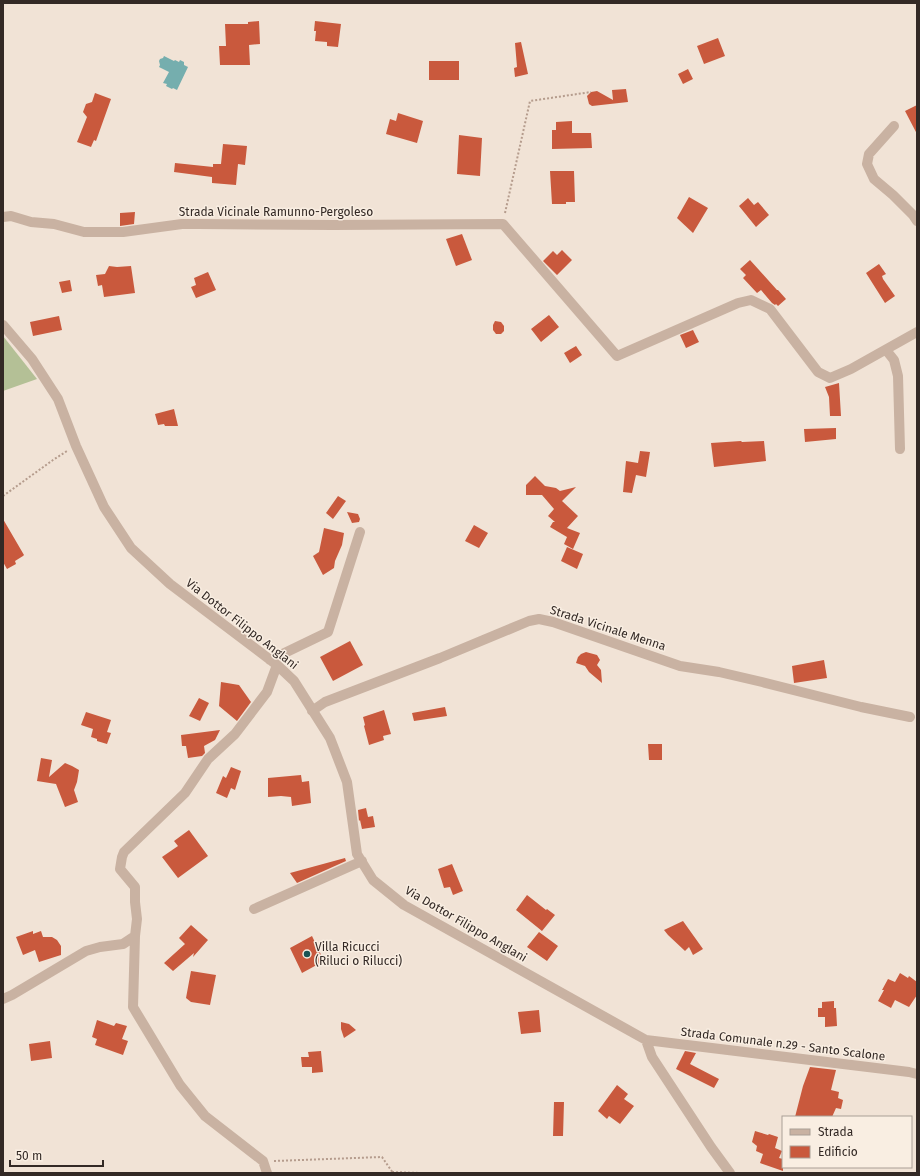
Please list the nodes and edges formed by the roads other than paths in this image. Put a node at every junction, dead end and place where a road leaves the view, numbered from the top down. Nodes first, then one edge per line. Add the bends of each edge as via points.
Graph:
1 (894, 126) dead end
2 (3, 217) edge
3 (917, 221) edge
4 (3, 325) edge
5 (917, 332) edge
6 (886, 350) junction
7 (900, 449) dead end
8 (360, 532) dead end
9 (274, 663) junction
10 (312, 711) junction
11 (910, 717) dead end
12 (362, 861) junction
13 (254, 909) dead end
14 (135, 936) junction
15 (3, 999) edge
16 (646, 1040) junction
17 (917, 1074) edge
18 (267, 1173) edge
19 (730, 1173) edge

1 - 3 street via 869,154 867,164 874,179
2 - 6 street, Strada Vicinale Ramunno-Pergoleso via 12,216 84,232 123,232 182,224 502,224 617,356 738,303 751,300 770,309 818,372 830,378
4 - 9 street, Via Dottor Filippo Anglani via 32,359 58,399 104,507 131,548 170,584
5 - 6 street
6 - 7 street via 894,360 898,376
8 - 9 street via 328,632
9 - 10 street, Via Dottor Filippo Anglani via 294,681
9 - 14 street via 267,692 235,734 208,759 185,793 124,852 120,869 135,887
10 - 11 street, Strada Vicinale Menna via 325,702 539,619 680,666 719,672
10 - 12 street, Via Dottor Filippo Anglani via 330,738 347,782 357,854
12 - 13 street
12 - 16 street, Via Dottor Filippo Anglani via 373,880 404,905
14 - 15 street via 123,944 86,952
14 - 18 street via 133,1007 180,1085 206,1116 263,1161
16 - 17 street, Strada Comunale n.29 - Santo Scalone
16 - 19 street via 652,1058

